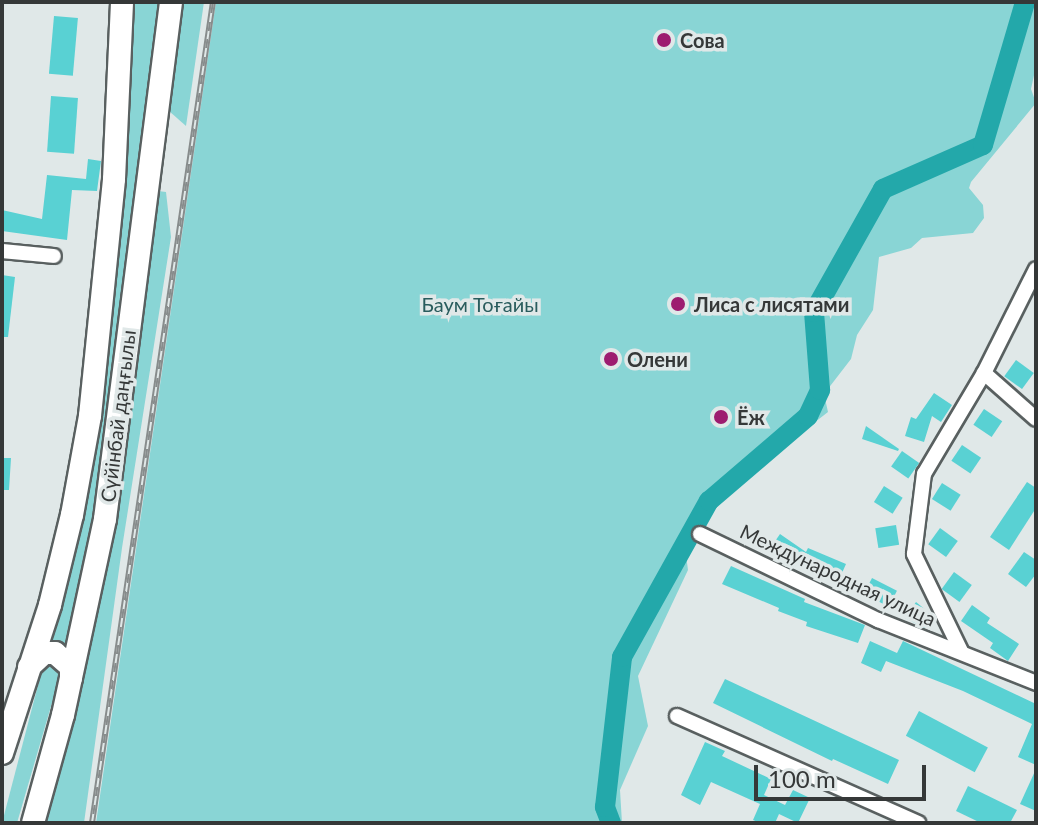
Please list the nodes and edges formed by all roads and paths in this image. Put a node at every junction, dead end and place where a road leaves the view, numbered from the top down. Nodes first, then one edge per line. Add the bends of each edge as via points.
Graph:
1 (122, 2) edge
2 (171, 2) edge
3 (2, 251) edge
4 (54, 256) dead end
5 (1036, 269) edge
6 (984, 373) junction
7 (1036, 419) edge
8 (700, 534) dead end
9 (961, 651) junction
10 (29, 667) junction
11 (71, 678) junction
12 (1036, 683) edge
13 (677, 716) dead end
14 (2, 753) edge
15 (33, 823) edge
16 (918, 823) edge

1 - 10 main road, Сүйінбай даңғылы via 114,179 90,416 72,515
2 - 11 main road, Сүйінбай даңғылы via 105,519
3 - 4 street
5 - 6 street, Международная улица
6 - 7 street
6 - 9 street, Международная улица via 924,474 914,554
8 - 9 street, Международная улица via 878,620
9 - 12 street, Международная улица
10 - 11 main road via 44,653 55,653 71,667
10 - 14 main road, Сүйінбай даңғылы
11 - 15 main road, Сүйінбай даңғылы
13 - 16 street

